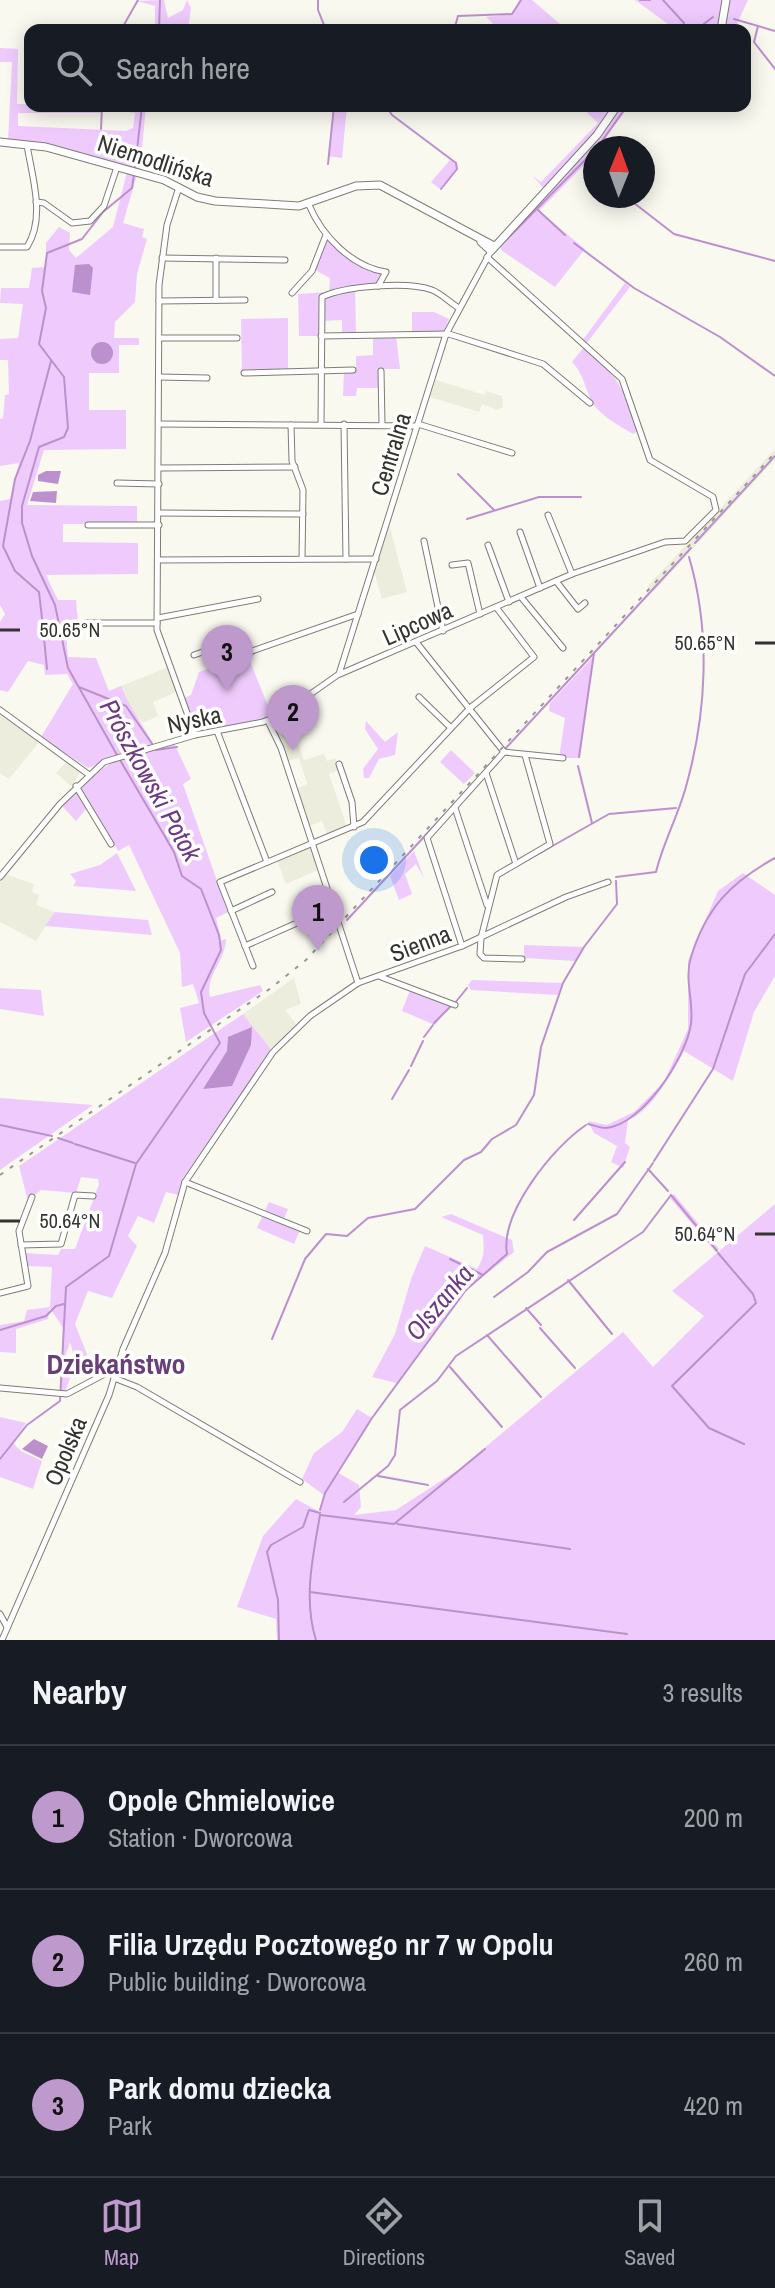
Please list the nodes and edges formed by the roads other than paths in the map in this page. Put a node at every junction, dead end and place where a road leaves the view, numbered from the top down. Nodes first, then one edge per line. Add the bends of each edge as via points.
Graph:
1 (726, 0) edge
2 (722, 24) edge
3 (613, 112) edge
4 (0, 142) edge
5 (27, 144) junction
6 (117, 167) junction
7 (179, 187) junction
8 (36, 202) junction
9 (309, 205) junction
10 (326, 234) junction
11 (0, 247) edge
12 (491, 251) junction
13 (162, 258) junction
14 (216, 258) junction
15 (285, 260) dead end
16 (378, 287) junction
17 (292, 293) dead end
18 (216, 300) junction
19 (245, 300) dead end
20 (159, 301) junction
21 (459, 308) junction
22 (446, 334) junction
23 (321, 336) junction
24 (159, 338) junction
25 (237, 338) dead end
26 (353, 370) dead end
27 (381, 371) dead end
28 (244, 373) dead end
29 (321, 373) junction
30 (159, 377) junction
31 (207, 378) dead end
32 (590, 403) dead end
33 (159, 424) junction
34 (321, 424) junction
35 (344, 424) junction
36 (382, 424) junction
37 (291, 425) junction
38 (418, 425) junction
39 (512, 453) dead end
40 (295, 467) junction
41 (159, 468) junction
42 (117, 483) dead end
43 (159, 484) junction
44 (159, 513) junction
45 (303, 514) junction
46 (548, 515) dead end
47 (88, 525) dead end
48 (159, 525) junction
49 (520, 532) dead end
50 (424, 541) dead end
51 (488, 545) dead end
52 (302, 559) junction
53 (346, 559) junction
54 (376, 559) junction
55 (158, 560) junction
56 (452, 565) dead end
57 (572, 574) junction
58 (556, 581) junction
59 (540, 588) junction
60 (521, 597) junction
61 (258, 599) dead end
62 (509, 602) junction
63 (585, 603) dead end
64 (496, 607) junction
65 (359, 613) junction
66 (480, 614) junction
67 (158, 621) junction
68 (86, 623) dead end
69 (443, 631) junction
70 (416, 642) junction
71 (563, 648) dead end
72 (194, 655) dead end
73 (339, 674) junction
74 (419, 697) dead end
75 (470, 708) junction
76 (0, 710) edge
77 (268, 721) junction
78 (451, 728) junction
79 (217, 731) junction
80 (195, 735) junction
81 (504, 752) junction
82 (525, 755) junction
83 (563, 758) dead end
84 (339, 764) dead end
85 (486, 772) junction
86 (88, 774) junction
87 (76, 786) junction
88 (455, 807) junction
89 (354, 827) junction
90 (111, 844) dead end
91 (312, 844) junction
92 (267, 862) junction
93 (516, 864) junction
94 (0, 877) edge
95 (608, 882) dead end
96 (272, 892) dead end
97 (333, 907) junction
98 (488, 907) junction
99 (231, 911) junction
100 (481, 938) junction
101 (245, 946) junction
102 (462, 946) junction
103 (522, 959) dead end
104 (253, 966) dead end
105 (380, 977) junction
106 (358, 983) junction
107 (455, 1005) dead end
108 (264, 1065) joint
109 (185, 1182) junction
110 (93, 1196) dead end
111 (32, 1197) dead end
112 (307, 1231) dead end
113 (21, 1245) junction
114 (0, 1293) edge
115 (116, 1368) junction
116 (114, 1378) junction
117 (0, 1388) edge
118 (300, 1482) dead end
119 (0, 1614) edge
120 (7, 1627) junction
121 (2, 1640) edge

1 - 2 main road
3 - 12 main road
4 - 5 main road, Niemodlińska
5 - 6 main road, Niemodlińska
5 - 8 street
6 - 7 main road, Niemodlińska
6 - 8 street via 104,206 90,221 72,223
7 - 9 main road, Niemodlińska via 215,201
7 - 13 street
8 - 11 street via 29,245
9 - 10 street
9 - 12 main road, Niemodlińska via 356,186 376,184
10 - 16 street via 367,268 386,272
10 - 17 street via 312,271
12 - 21 street, Centralna
12 - 57 street, Lipcowa via 627,388 650,460 716,501 716,510 685,541 665,542
13 - 14 street
13 - 20 street
14 - 15 street
14 - 18 street
16 - 21 street via 432,290
16 - 23 street via 342,290 320,300
18 - 19 street
18 - 20 street
20 - 24 street
21 - 22 street, Centralna
22 - 23 street
22 - 32 street via 543,364
22 - 38 street, Centralna
23 - 29 street
24 - 25 street
24 - 30 street
26 - 29 street
27 - 36 street
28 - 29 street
29 - 34 street
30 - 31 street
30 - 33 street
33 - 37 street
33 - 41 street
34 - 35 street
34 - 37 street
35 - 36 street
35 - 53 street
36 - 38 street
37 - 40 street
38 - 39 street
38 - 54 street, Centralna
40 - 41 street
40 - 45 street via 303,490
41 - 43 street
42 - 43 street
43 - 44 street
44 - 45 street
44 - 48 street
45 - 52 street
46 - 57 street
47 - 48 street
48 - 55 street
49 - 59 street
50 - 69 street
51 - 62 street
52 - 53 street
52 - 55 street
53 - 54 street
54 - 65 street, Centralna
55 - 67 street
56 - 66 street via 468,563
57 - 58 street, Lipcowa
58 - 59 street, Lipcowa
58 - 63 street via 578,609
59 - 60 street, Lipcowa
60 - 62 street, Lipcowa
60 - 71 street
61 - 67 street
62 - 64 street, Lipcowa
64 - 66 street, Lipcowa
64 - 75 street via 534,657
65 - 72 street via 238,656 222,645
65 - 73 street, Centralna
66 - 69 street, Lipcowa
67 - 68 street
67 - 80 street
69 - 70 street, Lipcowa
70 - 73 street, Lipcowa
70 - 75 street
73 - 77 street, Nyska
74 - 78 street
75 - 78 street
75 - 81 street
76 - 86 street
77 - 79 street, Nyska
77 - 91 street
78 - 89 street
79 - 80 street, Nyska
79 - 92 street
80 - 86 street, Nyska via 118,756
81 - 82 street
81 - 85 street
82 - 83 street
82 - 93 street via 550,844
84 - 89 street via 354,808
85 - 88 street
85 - 93 street
86 - 87 street, Nyska
87 - 90 street
87 - 94 street, Nyska
88 - 98 street
88 - 102 street via 427,838
89 - 91 street
91 - 92 street
91 - 97 street
92 - 99 street via 220,882
93 - 98 street via 497,875
95 - 100 street, Sienna
96 - 99 street
97 - 101 street
97 - 106 street
98 - 100 street
99 - 101 street
100 - 102 street, Sienna
100 - 103 street via 484,958
101 - 104 street
102 - 105 street, Sienna
105 - 106 street, Sienna
105 - 107 street
106 - 108 street, Sienna via 310,1016
108 - 109 street, Opolska
109 - 112 street
109 - 115 street, Opolska via 165,1253
110 - 113 street via 75,1195 61,1244
111 - 113 street via 20,1227
113 - 114 street via 28,1286
115 - 116 street, Opolska
115 - 117 street via 62,1395
116 - 118 street
116 - 120 street, Opolska
119 - 120 street
120 - 121 street, Opolska

